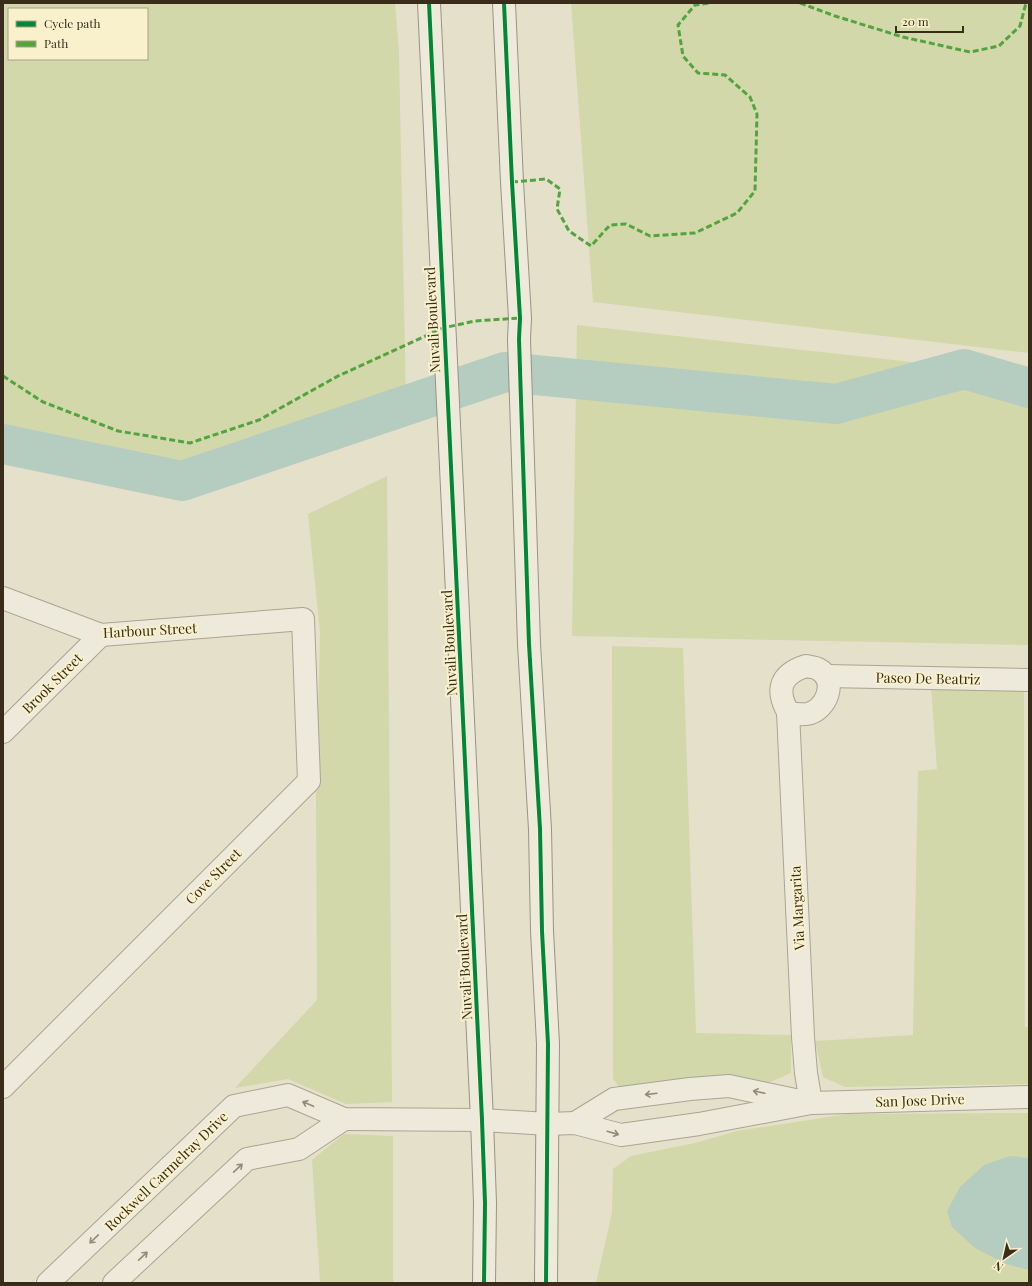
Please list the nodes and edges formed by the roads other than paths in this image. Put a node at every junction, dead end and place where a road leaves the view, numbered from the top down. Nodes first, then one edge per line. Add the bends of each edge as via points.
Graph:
1 (429, 3) edge
2 (504, 3) edge
3 (3, 598) edge
4 (303, 619) joint
5 (101, 635) junction
6 (826, 676) junction
7 (1029, 680) edge
8 (788, 712) junction
9 (3, 732) edge
10 (3, 1087) edge
11 (1029, 1097) edge
12 (811, 1103) junction
13 (344, 1119) junction
14 (482, 1120) junction
15 (575, 1123) junction
16 (548, 1124) junction
17 (48, 1283) edge
18 (114, 1283) edge
19 (484, 1283) edge
20 (546, 1283) edge

1 - 14 street, Nuvali Boulevard
2 - 16 street via 520,318 529,644 540,829 548,1044
3 - 5 street, Harbour Street
4 - 5 street, Harbour Street
4 - 10 street, Cove Street via 309,781
5 - 9 street, Brook Street
6 - 7 street, Paseo De Beatriz
6 - 8 street via 829,685 824,704 808,714
6 - 8 street via 818,668 806,666 794,670 786,678 781,689 782,701
8 - 12 street, Via Margarita via 802,1037
11 - 12 street, San Jose Drive
15 -> 12 street via 620,1135 699,1124
12 -> 15 street via 729,1086 690,1089 614,1099
13 - 14 street, Rockwell Carmelray Drive
13 -> 17 street, Rockwell Carmelray Drive via 288,1095 234,1106
18 -> 13 street via 248,1159 299,1149
14 - 16 street, Rockwell Carmelray Drive
14 - 19 street, Nuvali Boulevard
15 - 16 street, Rockwell Carmelray Drive
16 - 20 street

